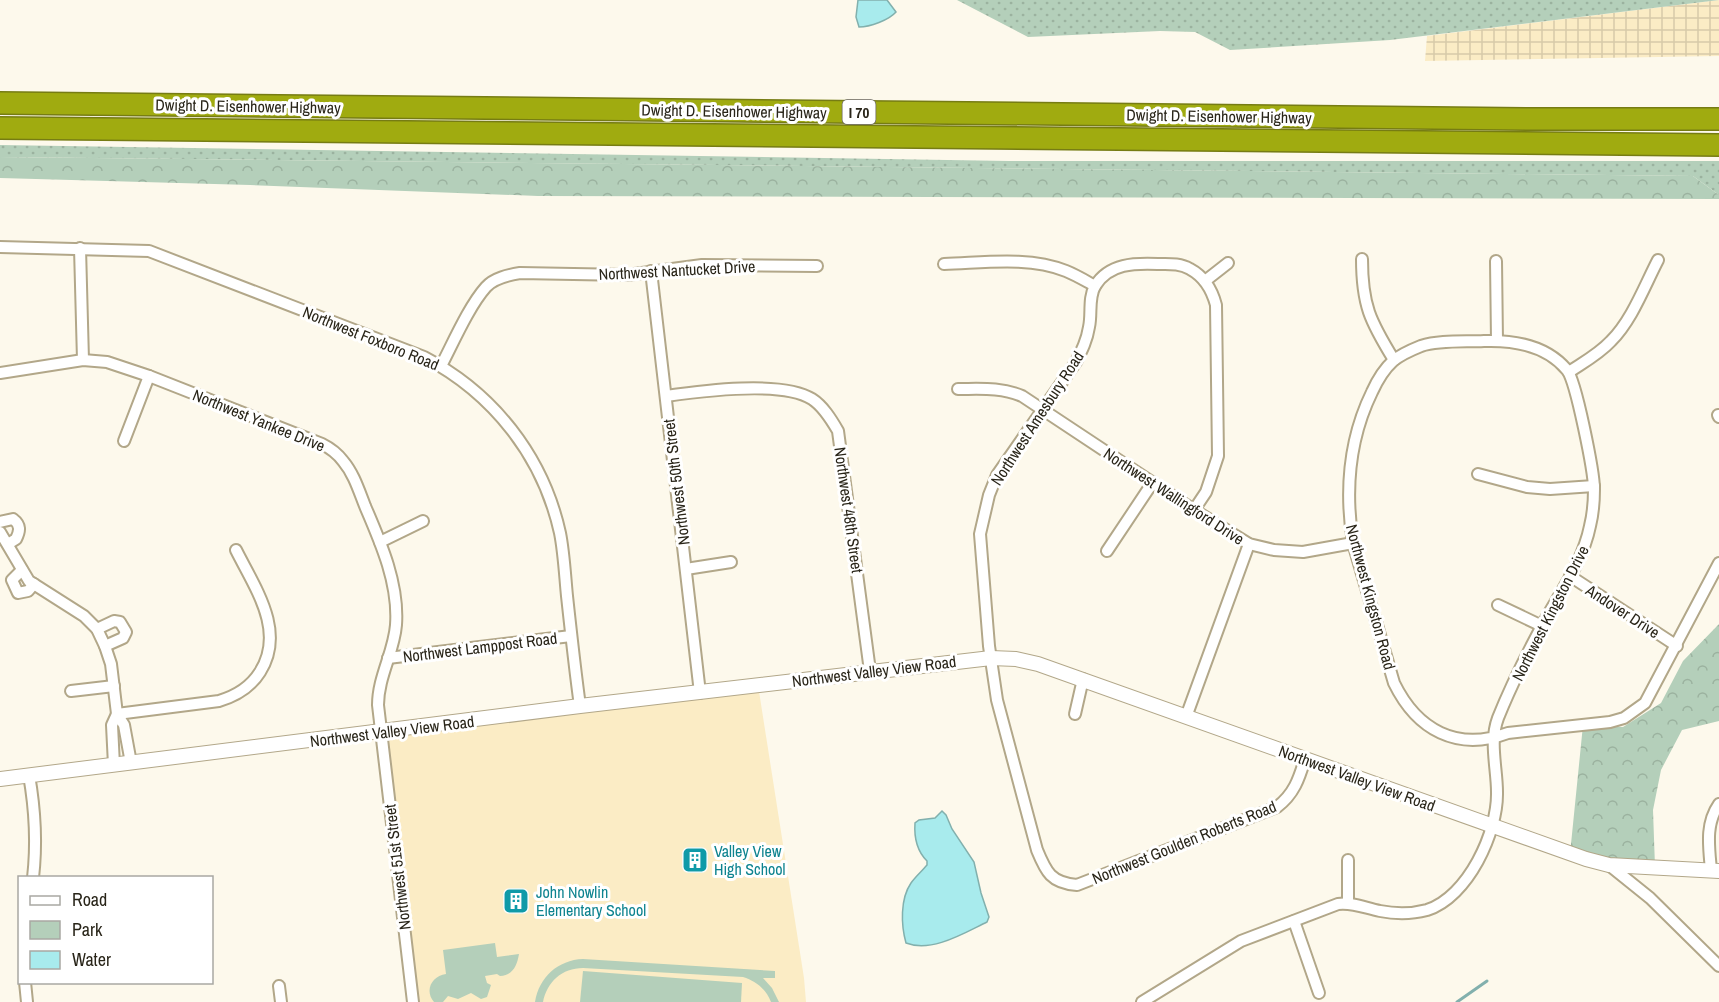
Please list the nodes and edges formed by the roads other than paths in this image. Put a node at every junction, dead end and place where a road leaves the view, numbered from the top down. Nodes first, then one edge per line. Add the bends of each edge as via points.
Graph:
1 (0, 103) edge
2 (1719, 119) edge
3 (0, 128) edge
4 (1719, 145) edge
5 (0, 247) edge
6 (80, 248) junction
7 (1362, 259) dead end
8 (1658, 260) dead end
9 (1496, 261) dead end
10 (1228, 263) dead end
11 (944, 264) dead end
12 (817, 266) dead end
13 (651, 271) junction
14 (1205, 281) junction
15 (1095, 286) junction
16 (1497, 341) junction
17 (83, 360) junction
18 (1394, 360) junction
19 (441, 366) junction
20 (1569, 372) junction
21 (0, 373) edge
22 (149, 375) junction
23 (958, 389) dead end
24 (666, 396) junction
25 (1041, 409) junction
26 (124, 441) dead end
27 (1478, 474) dead end
28 (1153, 483) junction
29 (1594, 486) junction
30 (1194, 510) junction
31 (423, 521) dead end
32 (0, 522) edge
33 (0, 532) edge
34 (380, 542) junction
35 (1353, 543) junction
36 (8, 544) junction
37 (1249, 544) junction
38 (237, 550) dead end
39 (1107, 551) dead end
40 (731, 562) dead end
41 (1719, 563) edge
42 (686, 569) junction
43 (22, 570) junction
44 (1570, 576) junction
45 (34, 584) junction
46 (1498, 605) dead end
47 (1542, 626) junction
48 (97, 629) junction
49 (571, 636) junction
50 (105, 646) junction
51 (1677, 646) junction
52 (388, 658) junction
53 (991, 658) junction
54 (870, 671) junction
55 (1083, 679) junction
56 (114, 686) junction
57 (71, 691) dead end
58 (700, 693) junction
59 (580, 706) junction
60 (117, 714) junction
61 (1075, 714) dead end
62 (1186, 717) junction
63 (381, 732) junction
64 (1494, 739) junction
65 (1305, 759) junction
66 (131, 763) junction
67 (114, 765) junction
68 (29, 775) junction
69 (0, 779) edge
70 (1719, 804) edge
71 (1491, 827) junction
72 (1348, 860) dead end
73 (1609, 865) junction
74 (1715, 870) edge
75 (33, 876) edge
76 (1348, 902) junction
77 (1294, 921) junction
78 (1719, 966) edge
79 (25, 984) edge
80 (279, 986) dead end
81 (1319, 993) dead end
82 (27, 1002) edge
83 (281, 1002) edge
84 (413, 1002) edge
85 (1142, 1002) edge

1 - 2 highway, Dwight D. Eisenhower Highway / I 70
3 - 4 highway, Dwight D. Eisenhower Highway / I 70
5 - 6 street, Northwest Foxboro Road
6 - 17 street
6 - 19 street, Northwest Foxboro Road via 149,251
7 - 18 street via 1369,317
8 - 20 street via 1624,325 1597,354
9 - 16 street
10 - 14 street
11 - 15 street via 1045,265
12 - 13 street, Northwest Nantucket Drive via 702,265
13 - 19 street, Northwest Nantucket Drive via 520,273 497,279 476,300
13 - 24 street, Northwest 50th Street
14 - 15 street via 1178,264 1135,263 1114,269
14 - 30 street via 1216,305 1218,456 1206,492
15 - 25 street, Northwest Amesbury Road via 1085,343 1076,362
16 - 18 street, Northwest Kingston Road via 1423,345
16 - 20 street via 1530,345
17 - 21 street, Northwest Yankee Drive
17 - 22 street, Northwest Yankee Drive via 107,362
18 - 35 street, Northwest Kingston Road via 1379,377 1357,430 1349,479
19 - 49 street, Northwest Foxboro Road via 495,409 522,443 541,477 560,534
20 - 29 street, Northwest Kingston Drive
22 - 26 street
22 - 34 street, Northwest Yankee Drive via 333,450 352,474
23 - 25 street, Northwest Wallingford Drive via 1009,391
24 - 42 street, Northwest 50th Street
24 - 54 street, Northwest 48th Street via 722,388 795,392 812,399 827,414 838,430
25 - 28 street, Northwest Wallingford Drive
25 - 53 street, Northwest Amesbury Road via 997,476 983,516 980,554
27 - 29 street via 1527,487
28 - 30 street, Northwest Wallingford Drive
28 - 39 street
29 - 44 street, Northwest Kingston Drive via 1586,545
30 - 37 street, Northwest Wallingford Drive
31 - 34 street
32 - 36 street via 13,519 18,523 16,539
33 - 36 street
34 - 52 street, Northwest Yankee Drive via 397,612
35 - 37 street, Northwest Wallingford Drive via 1303,552
35 - 64 street, Northwest Kingston Road via 1402,700 1430,728 1452,738
36 - 43 street
37 - 62 street
38 - 60 street via 268,615 271,630 270,650 256,678 234,697 219,701
40 - 42 street
41 - 51 street, Northwest Kingston Road
42 - 58 street, Northwest 50th Street
43 - 45 street
43 - 45 street via 12,580 18,592 28,591
44 - 47 street, Northwest Kingston Drive
44 - 51 street, Andover Drive
45 - 48 street via 84,616
46 - 47 street
47 - 64 street, Northwest Kingston Drive via 1498,720
48 - 50 street
48 - 50 street via 114,621 120,622 126,632 123,638
49 - 52 street, Northwest Lamppost Road
49 - 59 street, Northwest Foxboro Road
50 - 56 street
51 - 64 street, Northwest Kingston Road via 1646,703 1624,718 1508,733
52 - 63 street, Northwest Yankee Drive via 378,695
53 - 54 street, Northwest Valley View Road
53 - 55 street, Northwest Valley View Road via 1038,664
53 - 65 street, Northwest Goulden Roberts Road via 997,700 1037,850 1052,878 1065,884 1077,885 1277,807 1295,789
54 - 58 street, Northwest Valley View Road
55 - 61 street
55 - 62 street, Northwest Valley View Road
56 - 57 street
56 - 60 street
58 - 59 street, Northwest Valley View Road
59 - 63 street, Northwest Valley View Road
60 - 66 street via 124,725
60 - 67 street via 112,726
62 - 65 street, Northwest Valley View Road
63 - 66 street, Northwest Valley View Road
63 - 84 street, Northwest 51st Street
64 - 71 street, Northwest Kingston Drive via 1498,796
65 - 71 street, Northwest Valley View Road
66 - 67 street, Northwest Valley View Road
67 - 68 street, Northwest Valley View Road
68 - 69 street, Northwest Valley View Road
68 - 75 street via 35,817
70 - 74 street via 1709,828
71 - 73 street, Northwest Valley View Road
71 - 76 street, Northwest Kingston Drive via 1474,871 1443,902 1429,909 1395,913
72 - 76 street
73 - 74 street, Northwest Valley View Road
73 - 78 street via 1650,898
76 - 77 street
77 - 81 street
77 - 85 street via 1241,942
79 - 82 street
80 - 83 street

